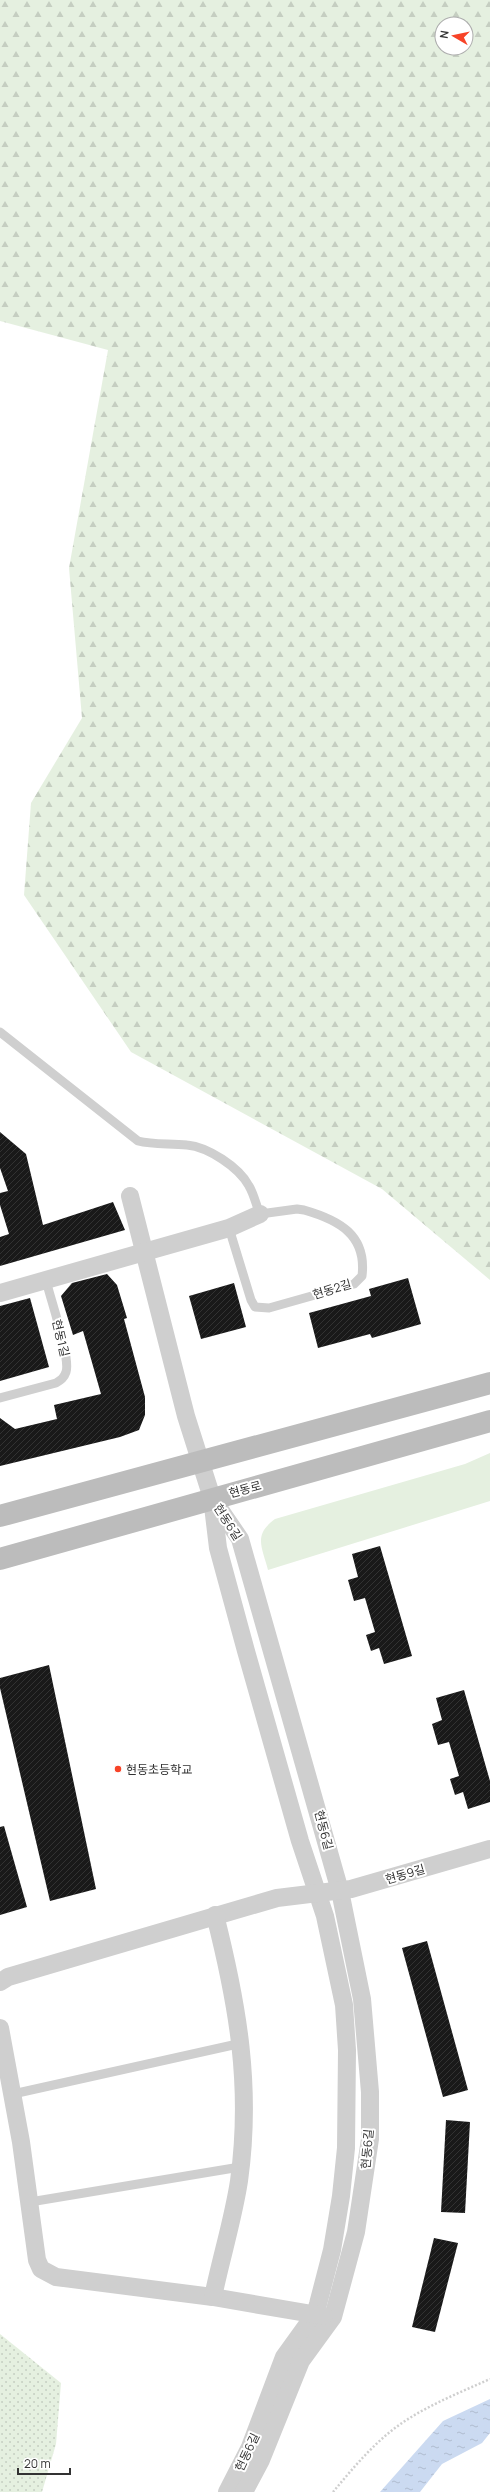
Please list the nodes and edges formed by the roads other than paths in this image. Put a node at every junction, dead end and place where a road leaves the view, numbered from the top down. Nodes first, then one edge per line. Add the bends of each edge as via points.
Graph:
1 (0, 1032) edge
2 (130, 1196) dead end
3 (260, 1214) junction
4 (228, 1228) junction
5 (145, 1253) junction
6 (46, 1280) junction
7 (0, 1293) edge
8 (490, 1383) edge
9 (0, 1398) edge
10 (490, 1421) edge
11 (200, 1461) junction
12 (212, 1498) junction
13 (0, 1516) edge
14 (0, 1558) edge
15 (490, 1849) edge
16 (340, 1891) junction
17 (318, 1893) junction
18 (215, 1915) junction
19 (0, 1982) edge
20 (0, 2028) edge
21 (242, 2043) junction
22 (13, 2094) junction
23 (240, 2167) junction
24 (30, 2202) junction
25 (213, 2297) junction
26 (315, 2314) junction
27 (333, 2317) junction
28 (227, 2492) edge
29 (244, 2492) edge

1 - 3 lane via 138,1140 152,1144 198,1147 229,1165 241,1174 250,1187
2 - 5 street
3 - 4 street, 현동2길
3 - 4 lane, 현동2길 via 304,1210 348,1229 360,1249 362,1276 354,1284 270,1308 255,1307
4 - 5 street, 현동2길
5 - 6 street, 현동2길
5 - 11 street via 186,1416
6 - 7 street, 현동2길
6 - 9 lane, 현동1길 via 66,1357 67,1371 63,1379 56,1383
8 - 11 main road
10 - 12 main road, 현동로
11 - 12 street
11 - 13 main road
12 - 14 main road, 현동로
12 - 16 street, 현동6길 via 240,1539
12 - 17 street, 현동6길 via 218,1548 300,1842
15 - 16 street, 현동9길
16 - 17 street, 현동9길
16 - 27 street, 현동6길 via 362,1999 370,2092 370,2139 356,2232
17 - 18 street, 현동9길 via 277,1898
17 - 26 street, 현동6길 via 337,1964 344,2005 348,2095 341,2196 332,2250
18 - 19 street, 현동9길 via 8,1977
18 - 21 street via 235,1998
20 - 22 street
21 - 22 lane
21 - 23 street via 245,2115
22 - 24 street
23 - 24 lane
23 - 25 street via 234,2208
24 - 25 street via 37,2260 41,2269 48,2274
25 - 26 street
26 - 27 street
26 - 28 street, 현동6길 via 284,2357 250,2447
27 - 29 street, 현동6길 via 301,2361 261,2460

